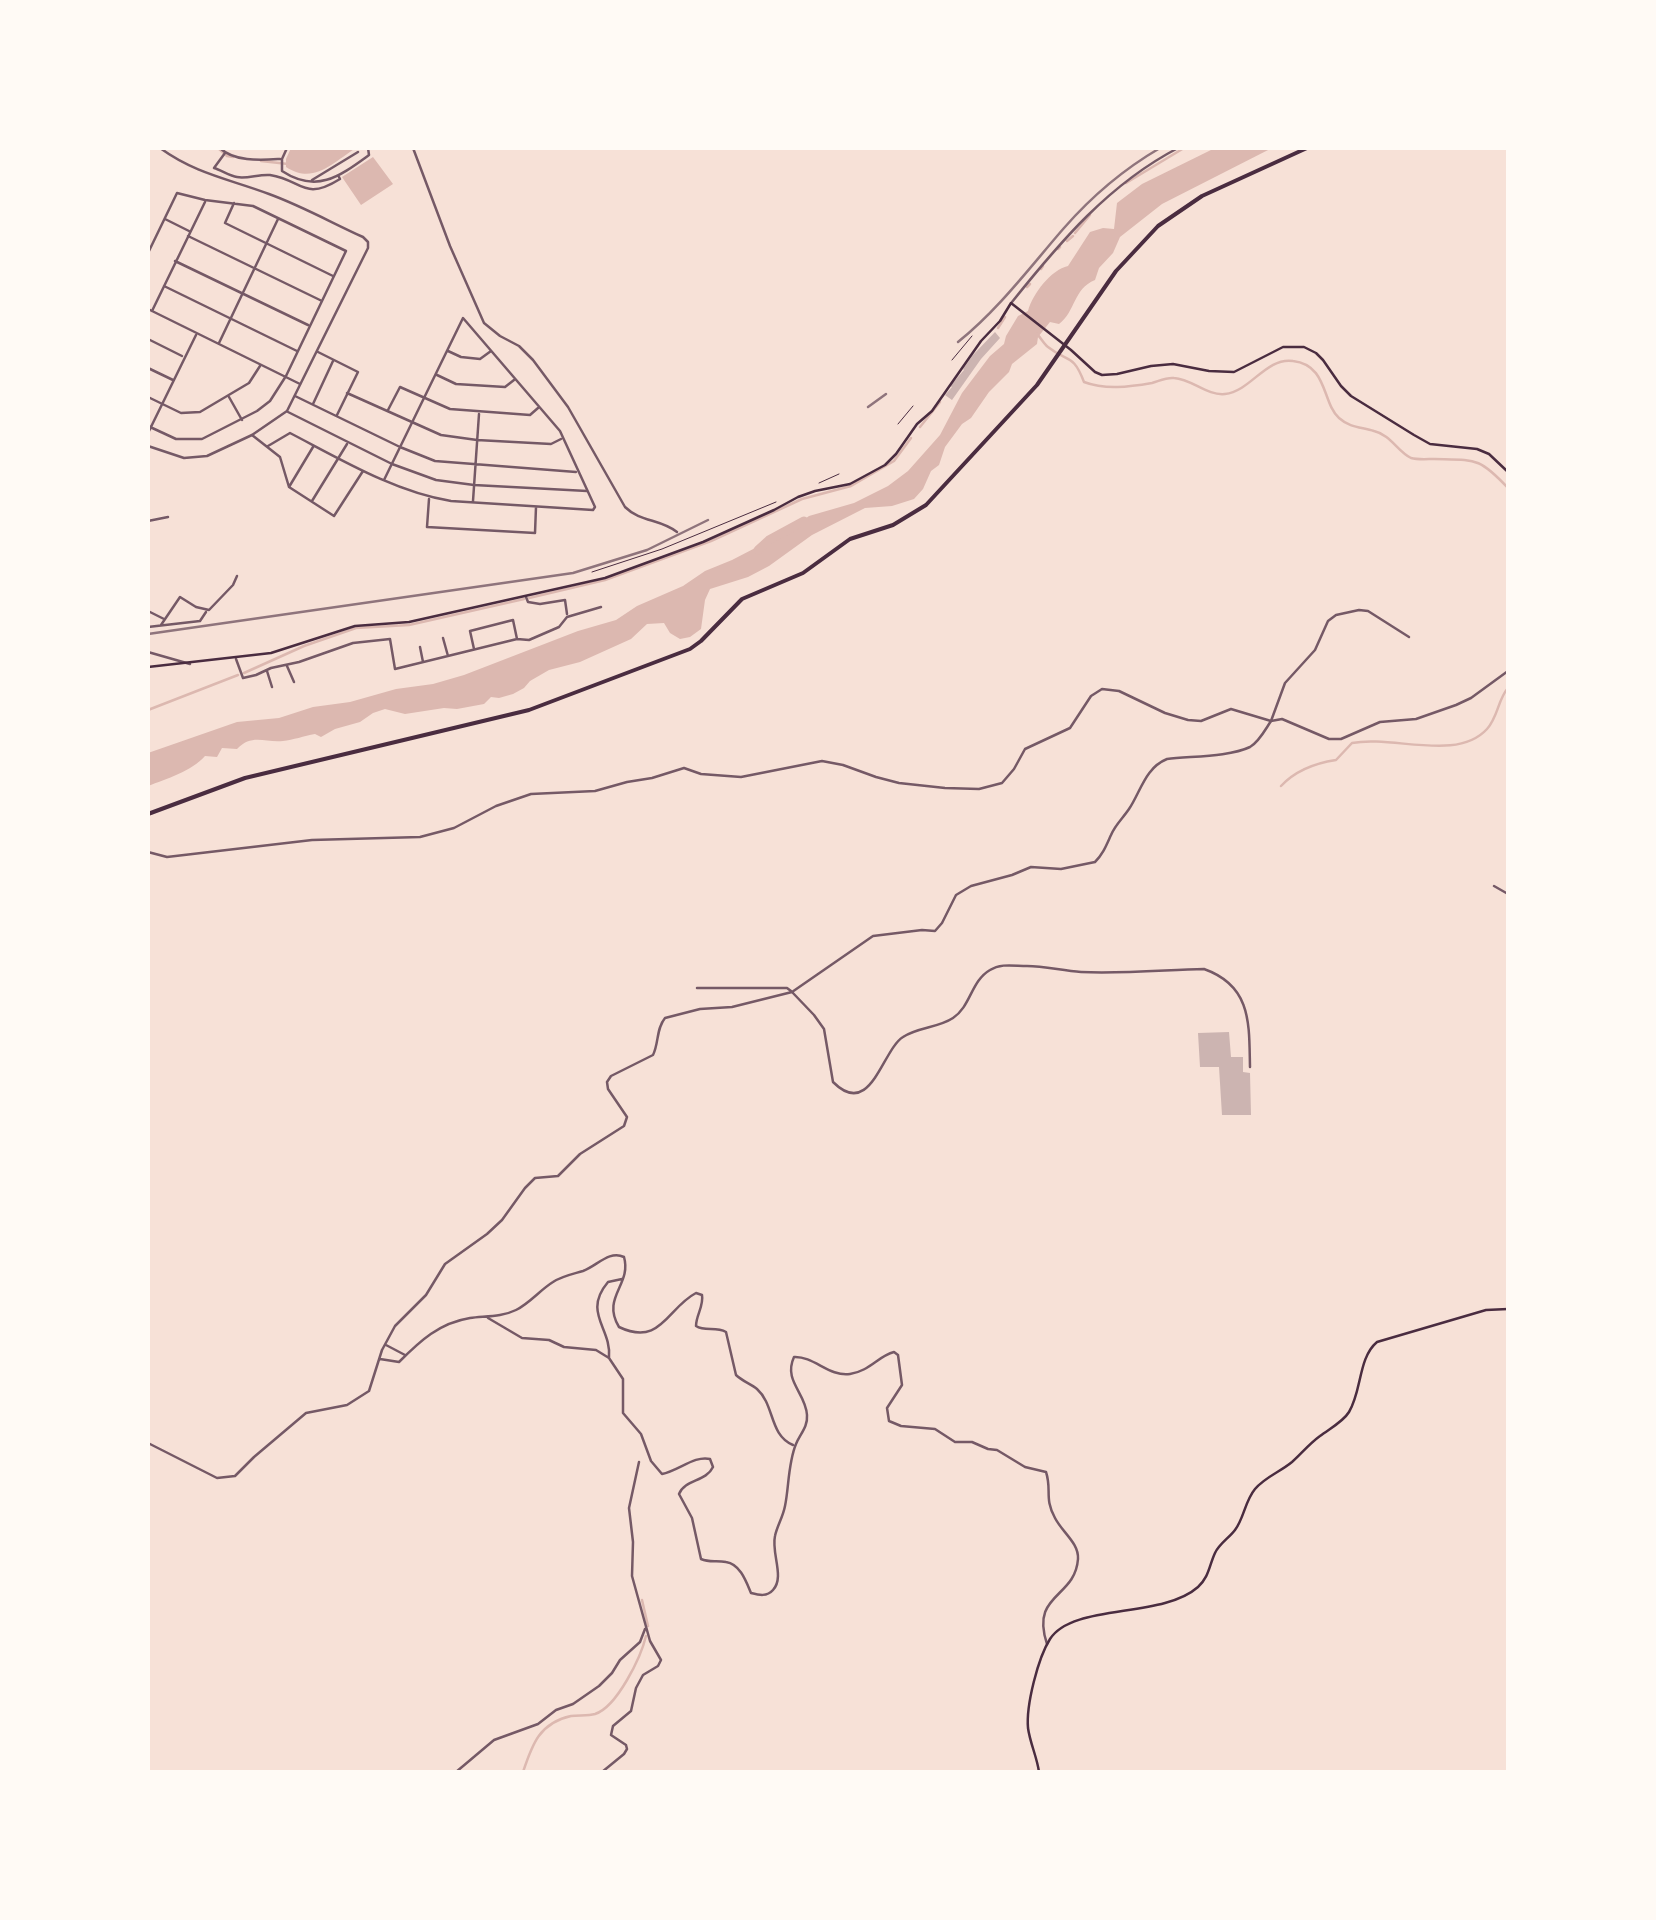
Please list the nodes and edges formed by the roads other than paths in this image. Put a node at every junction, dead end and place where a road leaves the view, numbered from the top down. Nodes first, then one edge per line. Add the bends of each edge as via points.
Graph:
1 (160, 148) edge
2 (220, 148) edge
3 (287, 148) edge
4 (368, 148) edge
5 (413, 148) edge
6 (1178, 148) edge
7 (1306, 148) edge
8 (224, 152) junction
9 (358, 152) dead end
10 (282, 159) junction
11 (338, 177) junction
12 (238, 178) junction
13 (310, 181) junction
14 (237, 184) junction
15 (205, 200) junction
16 (234, 204) junction
17 (278, 218) junction
18 (164, 219) junction
19 (190, 234) junction
20 (266, 243) junction
21 (148, 252) edge
22 (176, 262) junction
23 (254, 268) junction
24 (334, 276) junction
25 (164, 286) junction
26 (242, 293) junction
27 (322, 301) junction
28 (1011, 303) junction
29 (150, 310) edge
30 (231, 318) junction
31 (310, 325) junction
32 (196, 334) junction
33 (148, 339) edge
34 (219, 344) junction
35 (1063, 346) junction
36 (447, 350) junction
37 (297, 351) junction
38 (491, 351) junction
39 (317, 352) junction
40 (185, 357) junction
41 (334, 360) junction
42 (261, 365) junction
43 (148, 368) edge
44 (435, 374) junction
45 (286, 376) junction
46 (515, 379) junction
47 (174, 380) junction
48 (301, 384) junction
49 (348, 392) junction
50 (228, 396) junction
51 (296, 396) junction
52 (148, 397) edge
53 (424, 398) junction
54 (162, 404) junction
55 (312, 404) junction
56 (540, 407) junction
57 (286, 411) junction
58 (387, 411) junction
59 (479, 412) junction
60 (337, 416) junction
61 (242, 420) junction
62 (412, 423) junction
63 (149, 427) edge
64 (148, 433) edge
65 (252, 435) junction
66 (563, 439) junction
67 (477, 440) junction
68 (348, 442) junction
69 (148, 446) edge
70 (268, 446) junction
71 (314, 446) junction
72 (400, 447) junction
73 (339, 458) junction
74 (392, 464) junction
75 (475, 466) junction
76 (364, 469) junction
77 (578, 472) junction
78 (1508, 472) edge
79 (384, 480) junction
80 (474, 485) junction
81 (289, 487) junction
82 (588, 491) junction
83 (429, 497) junction
84 (311, 502) junction
85 (473, 502) junction
86 (536, 506) junction
87 (168, 517) dead end
88 (148, 522) edge
89 (677, 532) dead end
90 (682, 540) road end
91 (686, 548) junction
92 (237, 576) dead end
93 (526, 596) junction
94 (601, 607) dead end
95 (207, 610) junction
96 (148, 611) edge
97 (567, 616) junction
98 (165, 620) junction
99 (162, 626) junction
100 (148, 627) edge
101 (1409, 636) dead end
102 (443, 638) dead end
103 (517, 640) junction
104 (420, 647) dead end
105 (474, 650) junction
106 (148, 652) edge
107 (448, 657) junction
108 (235, 658) junction
109 (424, 663) junction
110 (190, 664) junction
111 (287, 664) junction
112 (148, 666) edge
113 (267, 670) junction
114 (1508, 671) edge
115 (294, 682) dead end
116 (272, 687) dead end
117 (1271, 722) junction
118 (148, 814) edge
119 (148, 852) edge
120 (1494, 886) dead end
121 (1508, 894) edge
122 (697, 988) dead end
123 (792, 992) junction
124 (1250, 1067) dead end
125 (623, 1279) junction
126 (1508, 1309) edge
127 (488, 1318) junction
128 (384, 1344) junction
129 (405, 1356) junction
130 (609, 1358) junction
131 (380, 1359) junction
132 (148, 1443) edge
133 (794, 1446) junction
134 (640, 1462) dead end
135 (646, 1628) junction
136 (1047, 1644) junction
137 (456, 1772) edge
138 (602, 1772) edge
139 (1039, 1772) edge

1 - 14 street
2 - 8 street
3 - 10 street
4 - 11 street via 369,155
5 - 89 street via 484,323 534,360 625,507
6 - 28 street via 1104,198
7 - 35 main road via 1202,196 1158,226
8 - 10 street
8 - 12 street via 214,168
9 - 13 street
10 - 13 street via 282,171
11 - 12 street via 316,190 268,175
11 - 13 street
12 - 14 street
14 - 39 street via 288,201 368,242
15 - 16 street
15 - 18 street via 177,193
15 - 19 street
16 - 17 street
16 - 20 street via 225,223
17 - 20 street
17 - 24 street via 346,251
18 - 19 street
18 - 21 street
19 - 22 street
19 - 23 street
20 - 23 street
20 - 24 street
22 - 25 street
22 - 26 street
23 - 26 street
23 - 27 street
24 - 27 street
25 - 29 street
25 - 30 street
26 - 30 street
26 - 31 street
27 - 31 street
28 - 35 main road
28 - 91 main road via 885,465
29 - 32 street
30 - 34 street
30 - 37 street
31 - 37 street
32 - 34 street
32 - 40 street
33 - 40 street
34 - 42 street
35 - 78 main road via 1108,375 1172,364 1234,372 1283,347 1304,347 1351,396 1414,435 1430,444 1477,449
35 - 118 main road via 1037,386 926,506 742,599 690,649 529,710 246,778
36 - 38 street via 480,359
36 - 38 street via 463,318
36 - 44 street
37 - 45 street
38 - 46 street
39 - 41 street
39 - 48 street
40 - 47 street
41 - 49 street via 358,372
41 - 55 street
42 - 45 street
42 - 50 street
43 - 47 street
44 - 46 street via 456,384 505,387
44 - 53 street
45 - 48 street
45 - 61 street via 270,401
46 - 56 street
47 - 54 street
48 - 51 street
49 - 58 street
49 - 60 street
50 - 54 street via 192,414
50 - 61 street
51 - 55 street
51 - 57 street
52 - 54 street
53 - 58 street via 400,387
53 - 59 street via 450,410
53 - 62 street
54 - 63 street
55 - 60 street
56 - 59 street via 530,415
56 - 66 street
57 - 65 street
57 - 68 street
58 - 62 street
59 - 67 street
60 - 72 street
61 - 63 street via 191,440
62 - 67 street
62 - 72 street
63 - 64 street
65 - 69 street via 196,458
65 - 70 street
66 - 67 street
66 - 77 street
67 - 75 street
68 - 73 street
68 - 74 street
70 - 71 street via 290,434
70 - 81 street via 280,456
71 - 73 street
71 - 81 street
72 - 74 street
72 - 75 street via 435,462
73 - 76 street
73 - 84 street
74 - 79 street
74 - 80 street via 425,478
75 - 77 street
75 - 80 street
76 - 79 street
76 - 84 street via 334,516
77 - 82 street
79 - 83 street
80 - 82 street
80 - 85 street
81 - 84 street
82 - 86 street via 593,510
83 - 85 street
83 - 86 street via 427,526 535,533
85 - 86 street
87 - 88 street
90 - 91 street
91 - 93 main road via 605,578
92 - 95 street
93 - 97 street via 540,604 565,600
93 - 108 main road via 409,622 355,626
94 - 97 street
95 - 98 street via 180,597
95 - 99 street via 200,621
96 - 98 street
97 - 103 street via 559,627
98 - 99 street
99 - 100 street
101 - 117 street via 1368,611 1336,615 1286,684
102 - 107 street
103 - 105 street
103 - 105 street via 513,620 470,631
104 - 109 street
105 - 107 street
106 - 110 street
107 - 109 street
108 - 110 main road
108 - 113 street via 243,678
109 - 111 street via 395,669 390,639
110 - 112 main road
111 - 113 street
111 - 115 street
113 - 116 street
114 - 117 street via 1456,705 1380,722 1341,739
117 - 119 street via 1231,709 1188,720 1102,689 1070,728 1026,749 1002,783 978,788 885,780 822,761 741,778 684,768 595,790 531,794 420,837 312,840 167,857
117 - 123 street via 1250,747 1158,762 1095,862 1032,867 971,886 956,895 935,931 873,936
120 - 121 street
122 - 123 street
123 - 124 street via 824,1029 834,1082 847,1092 878,1077 903,1036 960,1012 985,972 998,965 1083,972 1204,969 1220,975 1248,1014
123 - 128 street via 665,1018 653,1055 607,1082 627,1117 624,1126 558,1176 536,1178 502,1220 445,1264
125 - 127 street via 624,1257 613,1254 557,1280 514,1312
125 - 130 street via 608,1282 597,1307
125 - 133 street via 612,1310 629,1332 658,1328 691,1295 702,1296 696,1326 726,1332 736,1375 758,1390 779,1435
126 - 136 main road via 1377,1342 1349,1414 1250,1494 1237,1528 1195,1590 1074,1620
127 - 129 street via 443,1325
127 - 130 street via 522,1338
128 - 129 street
128 - 131 street
129 - 131 street via 399,1362
130 - 133 street via 623,1379 623,1413 662,1474 710,1459 710,1472 679,1494 701,1559 736,1566 760,1596 778,1580 774,1544
131 - 132 street via 368,1392 306,1413 235,1476 217,1478
133 - 136 street via 807,1424 790,1376 794,1357 849,1374 888,1353 898,1355 902,1385 888,1408 893,1424 935,1429 1046,1472 1048,1502 1078,1561 1043,1614
134 - 135 street via 629,1508 630,1564
135 - 137 street via 599,1686 538,1724 494,1740
135 - 138 street via 660,1664 636,1688 632,1711 612,1726 610,1735 627,1748
136 - 139 main road via 1028,1710

